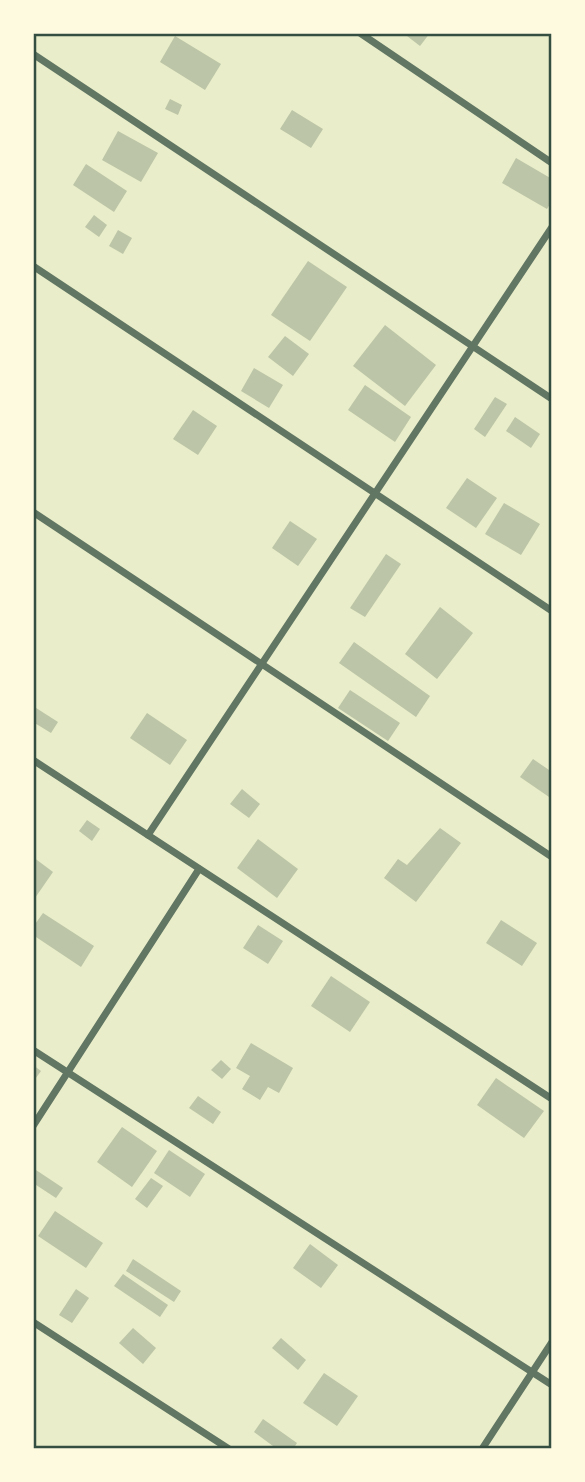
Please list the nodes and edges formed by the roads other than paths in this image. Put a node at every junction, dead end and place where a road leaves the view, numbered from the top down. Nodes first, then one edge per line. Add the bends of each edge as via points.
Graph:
1 (360, 33) edge
2 (33, 54) edge
3 (552, 163) edge
4 (552, 227) edge
5 (33, 266) edge
6 (472, 346) junction
7 (552, 399) edge
8 (375, 493) junction
9 (33, 512) edge
10 (552, 611) edge
11 (262, 664) junction
12 (33, 760) edge
13 (148, 835) junction
14 (552, 857) edge
15 (199, 869) junction
16 (33, 1050) edge
17 (68, 1072) junction
18 (552, 1099) edge
19 (33, 1126) edge
20 (33, 1322) edge
21 (552, 1342) edge
22 (532, 1373) junction
23 (552, 1385) edge
24 (229, 1449) edge
25 (482, 1449) edge

1 - 3 street
2 - 6 street
4 - 6 street
5 - 8 street
6 - 7 street
6 - 8 street
8 - 10 street
8 - 11 street
9 - 11 street
11 - 13 street
11 - 14 street
12 - 13 street
13 - 15 street
15 - 17 street
15 - 18 street
16 - 17 street
17 - 19 street
17 - 22 street
20 - 24 street
21 - 22 street
22 - 23 street
22 - 25 street

